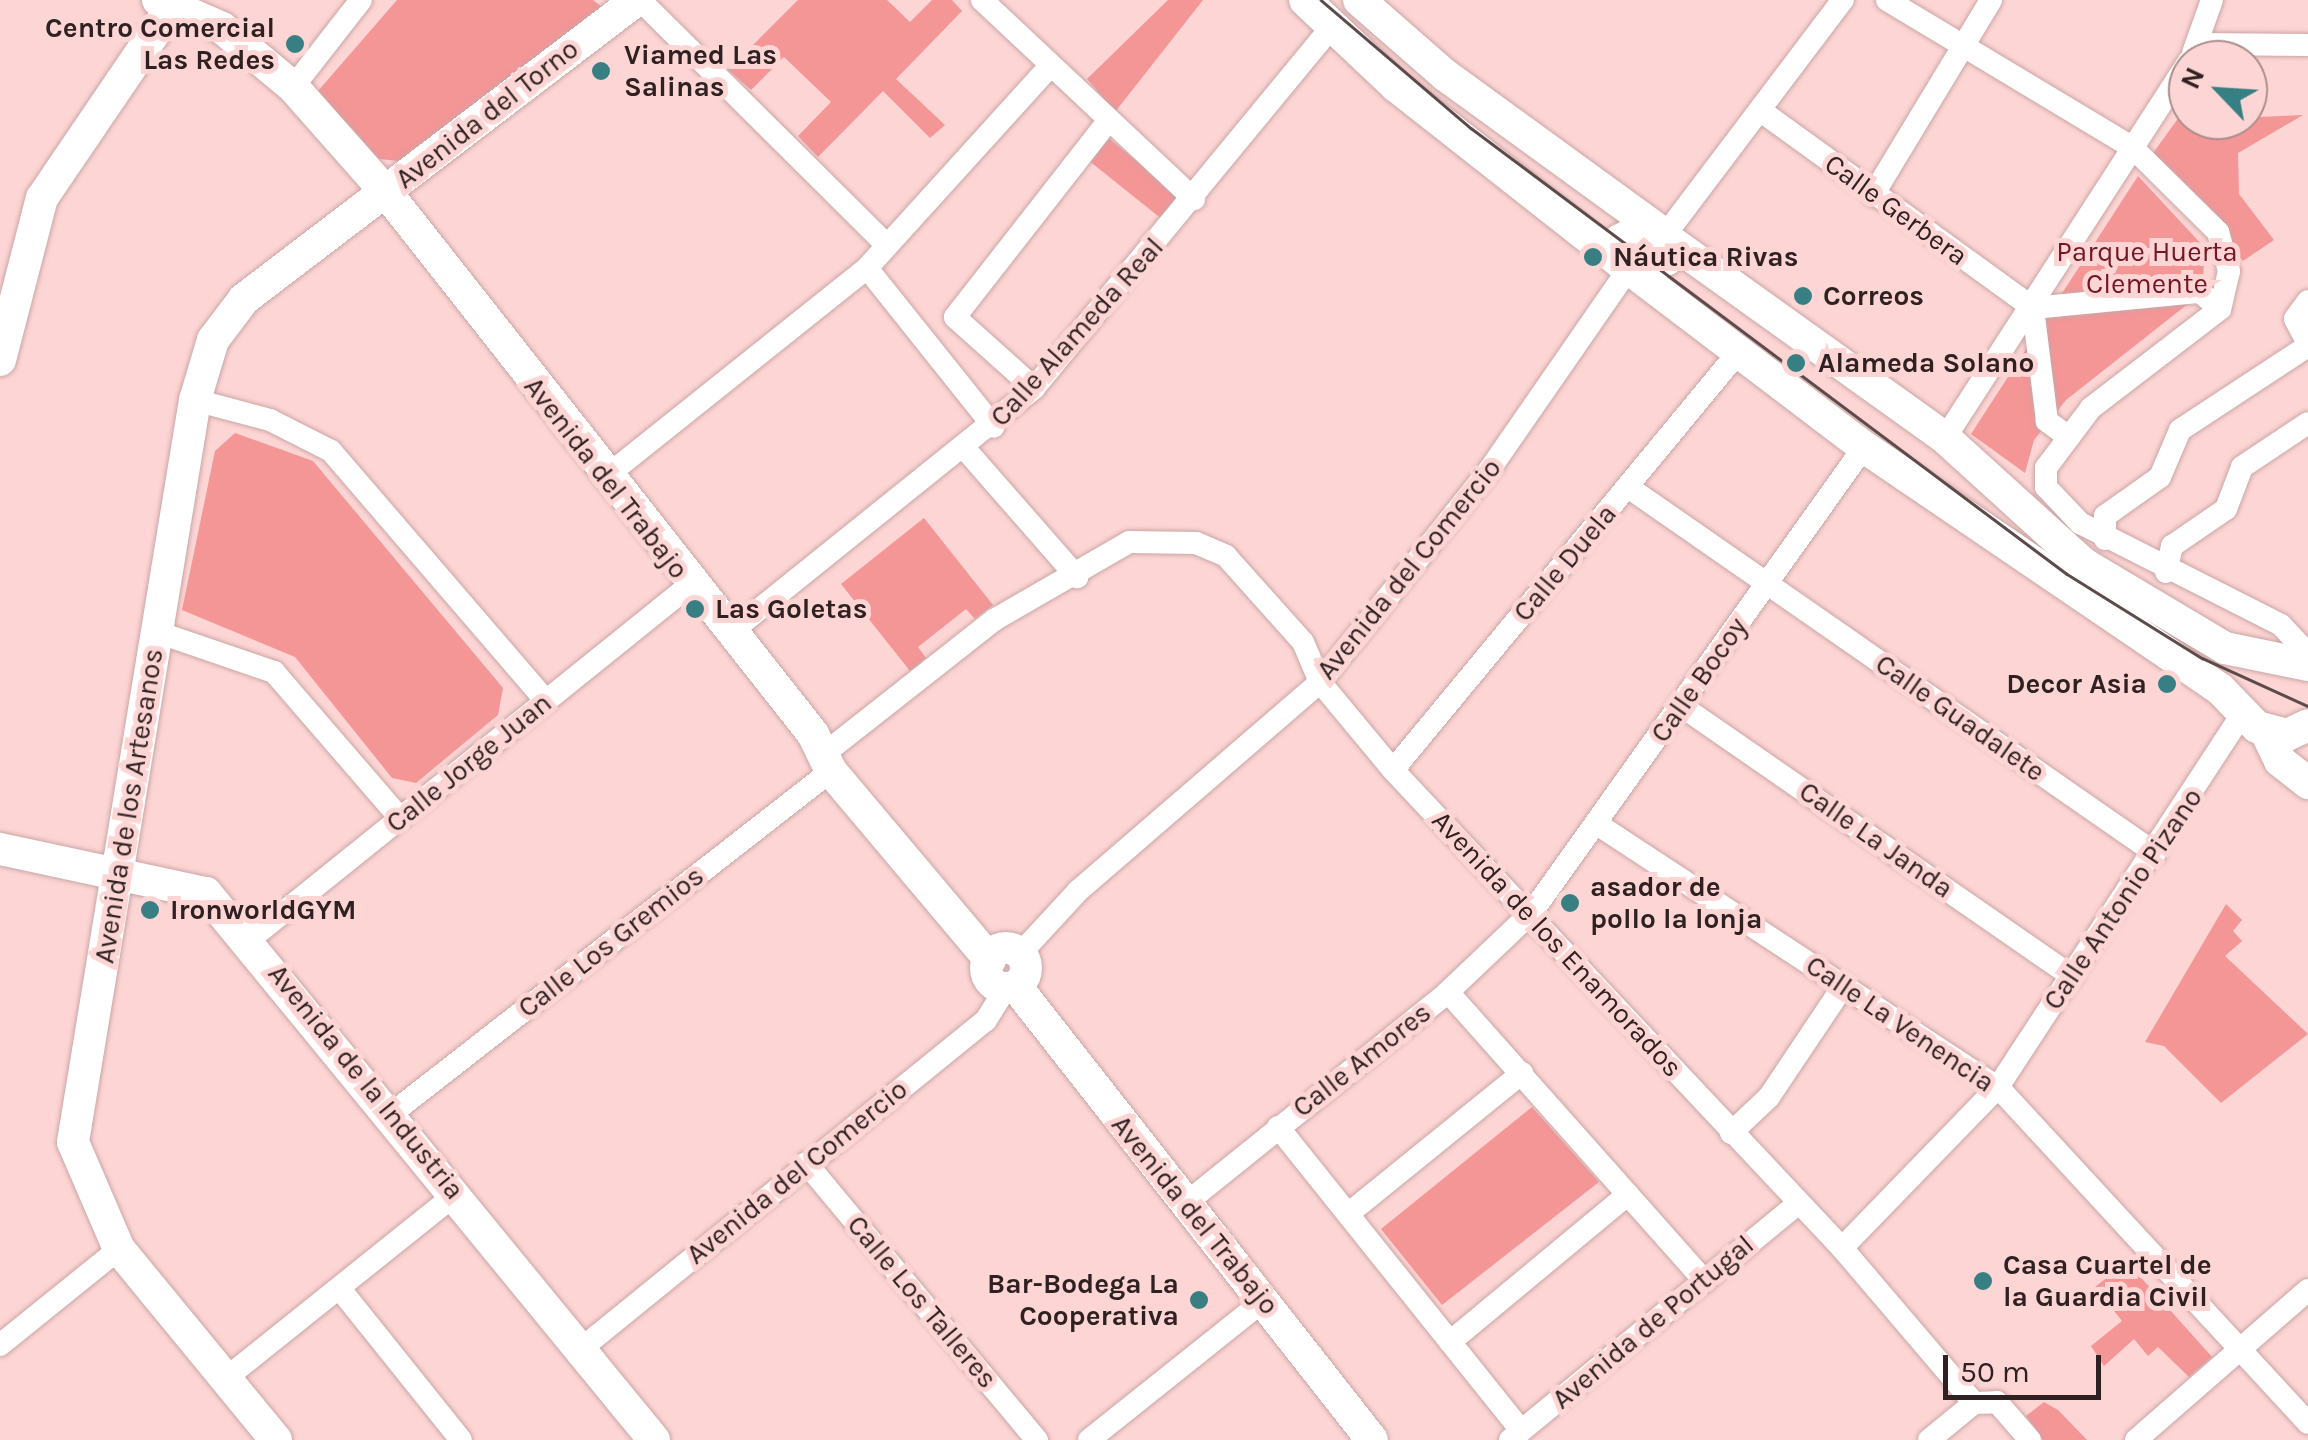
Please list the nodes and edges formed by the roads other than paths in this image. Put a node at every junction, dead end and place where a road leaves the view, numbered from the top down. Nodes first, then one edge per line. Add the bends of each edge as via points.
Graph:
1 (361, 0) edge
2 (638, 0) edge
3 (982, 0) edge
4 (1304, 0) edge
5 (1359, 0) edge
6 (1844, 0) edge
7 (1887, 0) edge
8 (1991, 0) edge
9 (2212, 0) edge
10 (185, 7) edge
11 (1332, 26) junction
12 (2197, 40) edge
13 (1963, 44) junction
14 (2308, 45) edge
15 (2268, 48) edge
16 (1050, 66) junction
17 (293, 88) junction
18 (2168, 93) edge
19 (1761, 111) junction
20 (1105, 125) junction
21 (2133, 148) junction
22 (386, 192) junction
23 (1873, 195) junction
24 (1194, 199) junction
25 (1661, 233) junction
26 (885, 243) junction
27 (0, 264) edge
28 (866, 268) junction
29 (1629, 269) junction
30 (2308, 301) edge
31 (2033, 308) junction
32 (2220, 310) junction
33 (2308, 344) edge
34 (1736, 355) junction
35 (0, 360) edge
36 (1034, 388) junction
37 (195, 400) junction
38 (2308, 424) edge
39 (994, 426) junction
40 (2066, 435) junction
41 (1945, 438) junction
42 (1864, 447) junction
43 (966, 450) junction
44 (604, 478) junction
45 (1628, 487) junction
46 (2105, 539) junction
47 (2166, 572) junction
48 (1077, 577) junction
49 (1766, 584) junction
50 (690, 586) junction
51 (157, 632) junction
52 (731, 632) junction
53 (2301, 656) edge
54 (1320, 682) junction
55 (546, 700) junction
56 (1680, 705) junction
57 (2255, 721) junction
58 (2308, 724) edge
59 (828, 762) junction
60 (1393, 770) junction
61 (2308, 782) edge
62 (400, 818) junction
63 (1600, 826) junction
64 (0, 849) edge
65 (2155, 852) junction
66 (120, 869) junction
67 (1532, 912) junction
68 (249, 940) junction
69 (993, 952) junction
70 (2072, 976) junction
71 (1844, 986) junction
72 (1011, 990) junction
73 (1448, 992) junction
74 (1522, 1073) junction
75 (1998, 1087) junction
76 (391, 1114) junction
77 (1278, 1127) junction
78 (1731, 1133) junction
79 (806, 1163) junction
80 (458, 1193) junction
81 (1628, 1194) junction
82 (1186, 1203) junction
83 (1797, 1204) junction
84 (1348, 1214) junction
85 (119, 1248) junction
86 (1842, 1248) junction
87 (1705, 1281) junction
88 (340, 1289) junction
89 (2308, 1290) edge
90 (1263, 1301) junction
91 (1450, 1342) junction
92 (0, 1345) edge
93 (582, 1348) junction
94 (2247, 1351) junction
95 (225, 1379) junction
96 (1974, 1403) junction
97 (2308, 1423) edge
98 (1516, 1435) edge
99 (276, 1440) edge
100 (460, 1440) edge
101 (654, 1440) edge
102 (1037, 1440) edge
103 (1089, 1440) edge
104 (1372, 1440) edge
105 (1930, 1440) edge
106 (2030, 1440) edge
107 (2136, 1440) edge

1 - 17 street
2 - 22 street, Avenida del Torno
2 - 26 street
3 - 16 street
4 - 11 street
5 - 25 street via 1460,87
6 - 19 street
7 - 13 street
8 - 13 street
9 - 12 street
10 - 17 street, Avenida del Trabajo
10 - 27 street via 45,150
10 - 35 street via 42,198
11 - 24 street, Calle Alameda Real
11 - 29 street
13 - 21 street
13 - 23 street
14 - 15 street
16 - 20 street via 1095,104
16 - 26 street
17 - 22 street, Avenida del Trabajo
18 - 21 street
19 - 23 street, Calle Gerbera
19 - 25 street
20 - 24 street
20 - 36 street via 956,317
21 - 31 street
21 - 32 street via 2218,232 2229,271
22 - 37 street, Avenida de los Artesanos via 223,321
22 - 44 street, Avenida del Trabajo
23 - 31 street, Calle Gerbera
24 - 36 street, Calle Alameda Real
25 - 29 street via 1664,263
25 - 41 street
26 - 28 street
28 - 39 street
28 - 44 street
29 - 34 street
29 - 54 street, Avenida del Comercio via 1490,469
30 - 33 street via 2295,319
31 - 32 street via 2200,292
31 - 40 street via 2048,421
31 - 41 street
32 - 40 street
33 - 46 street via 2180,430 2160,478 2110,510
34 - 42 street
34 - 45 street, Calle Duela
36 - 39 street, Calle Alameda Real
37 - 51 street, Avenida de los Artesanos
37 - 55 street via 270,420 331,451
38 - 47 street via 2242,467 2226,509 2172,546
39 - 43 street, Calle Alameda Real
40 - 46 street via 2046,487
41 - 53 street via 2084,564 2225,648
42 - 49 street, Calle Bocoy
42 - 57 street
43 - 48 street
43 - 52 street, Calle Alameda Real
44 - 50 street, Avenida del Trabajo
45 - 49 street, Calle Guadalete
45 - 60 street, Calle Duela
46 - 47 street
47 - 53 street via 2281,624
48 - 54 street, Avenida de los Enamorados via 1128,542 1196,544 1226,556 1304,642
48 - 59 street, Calle Los Gremios via 994,620
49 - 56 street, Calle Bocoy
49 - 65 street, Calle Guadalete
50 - 52 street, Avenida del Trabajo
50 - 55 street, Calle Jorge Juan
51 - 62 street via 274,672
51 - 66 street, Avenida de los Artesanos
52 - 59 street, Avenida del Trabajo
53 - 57 street via 2245,679
54 - 60 street, Avenida de los Enamorados
54 - 69 street, Avenida del Comercio via 1078,891
55 - 62 street, Calle Jorge Juan
56 - 63 street, Calle Bocoy
56 - 70 street, Calle La Janda
57 - 58 street
57 - 61 street via 2280,761
57 - 65 street, Calle Antonio Pizano
59 - 69 street, Avenida del Trabajo
59 - 76 street, Calle Los Gremios
60 - 67 street, Avenida de los Enamorados
62 - 68 street, Calle Jorge Juan
63 - 67 street, Calle Bocoy
63 - 71 street, Calle La Venencia
64 - 66 street, Avenida de la Industria
65 - 70 street, Calle Antonio Pizano
66 - 68 street, Avenida de la Industria via 206,893
66 - 85 street, Avenida de los Artesanos via 73,1142
67 - 73 street, Calle Amores
67 - 78 street, Avenida de los Enamorados
68 - 76 street, Avenida de la Industria
69 - 72 street
70 - 75 street, Calle Antonio Pizano
71 - 75 street, Calle La Venencia
71 - 78 street via 1769,1097
72 - 79 street, Avenida del Comercio via 986,1020
72 - 82 street, Avenida del Trabajo
73 - 74 street
73 - 77 street, Calle Amores
74 - 81 street
74 - 84 street
75 - 86 street, Calle Antonio Pizano
75 - 94 street, Calle La Venencia
76 - 80 street, Avenida de la Industria
77 - 82 street, Calle Amores
77 - 84 street
78 - 83 street, Avenida de los Enamorados
79 - 93 street, Avenida del Comercio
79 - 102 street, Calle Los Talleres
80 - 88 street
80 - 93 street, Avenida de la Industria
81 - 87 street
81 - 91 street
82 - 90 street, Avenida del Trabajo
83 - 86 street, Avenida de los Enamorados
83 - 87 street, Avenida de Portugal
84 - 91 street
85 - 92 street
85 - 95 street, Avenida de los Artesanos
86 - 96 street, Avenida de los Enamorados
87 - 98 street, Avenida de Portugal
88 - 95 street
88 - 100 street
89 - 94 street
90 - 103 street
90 - 104 street, Avenida del Trabajo
91 - 98 street
93 - 101 street, Avenida de la Industria
94 - 97 street, Calle La Venencia
94 - 107 street
95 - 99 street, Avenida de los Artesanos
96 - 105 street
96 - 106 street via 1997,1402

